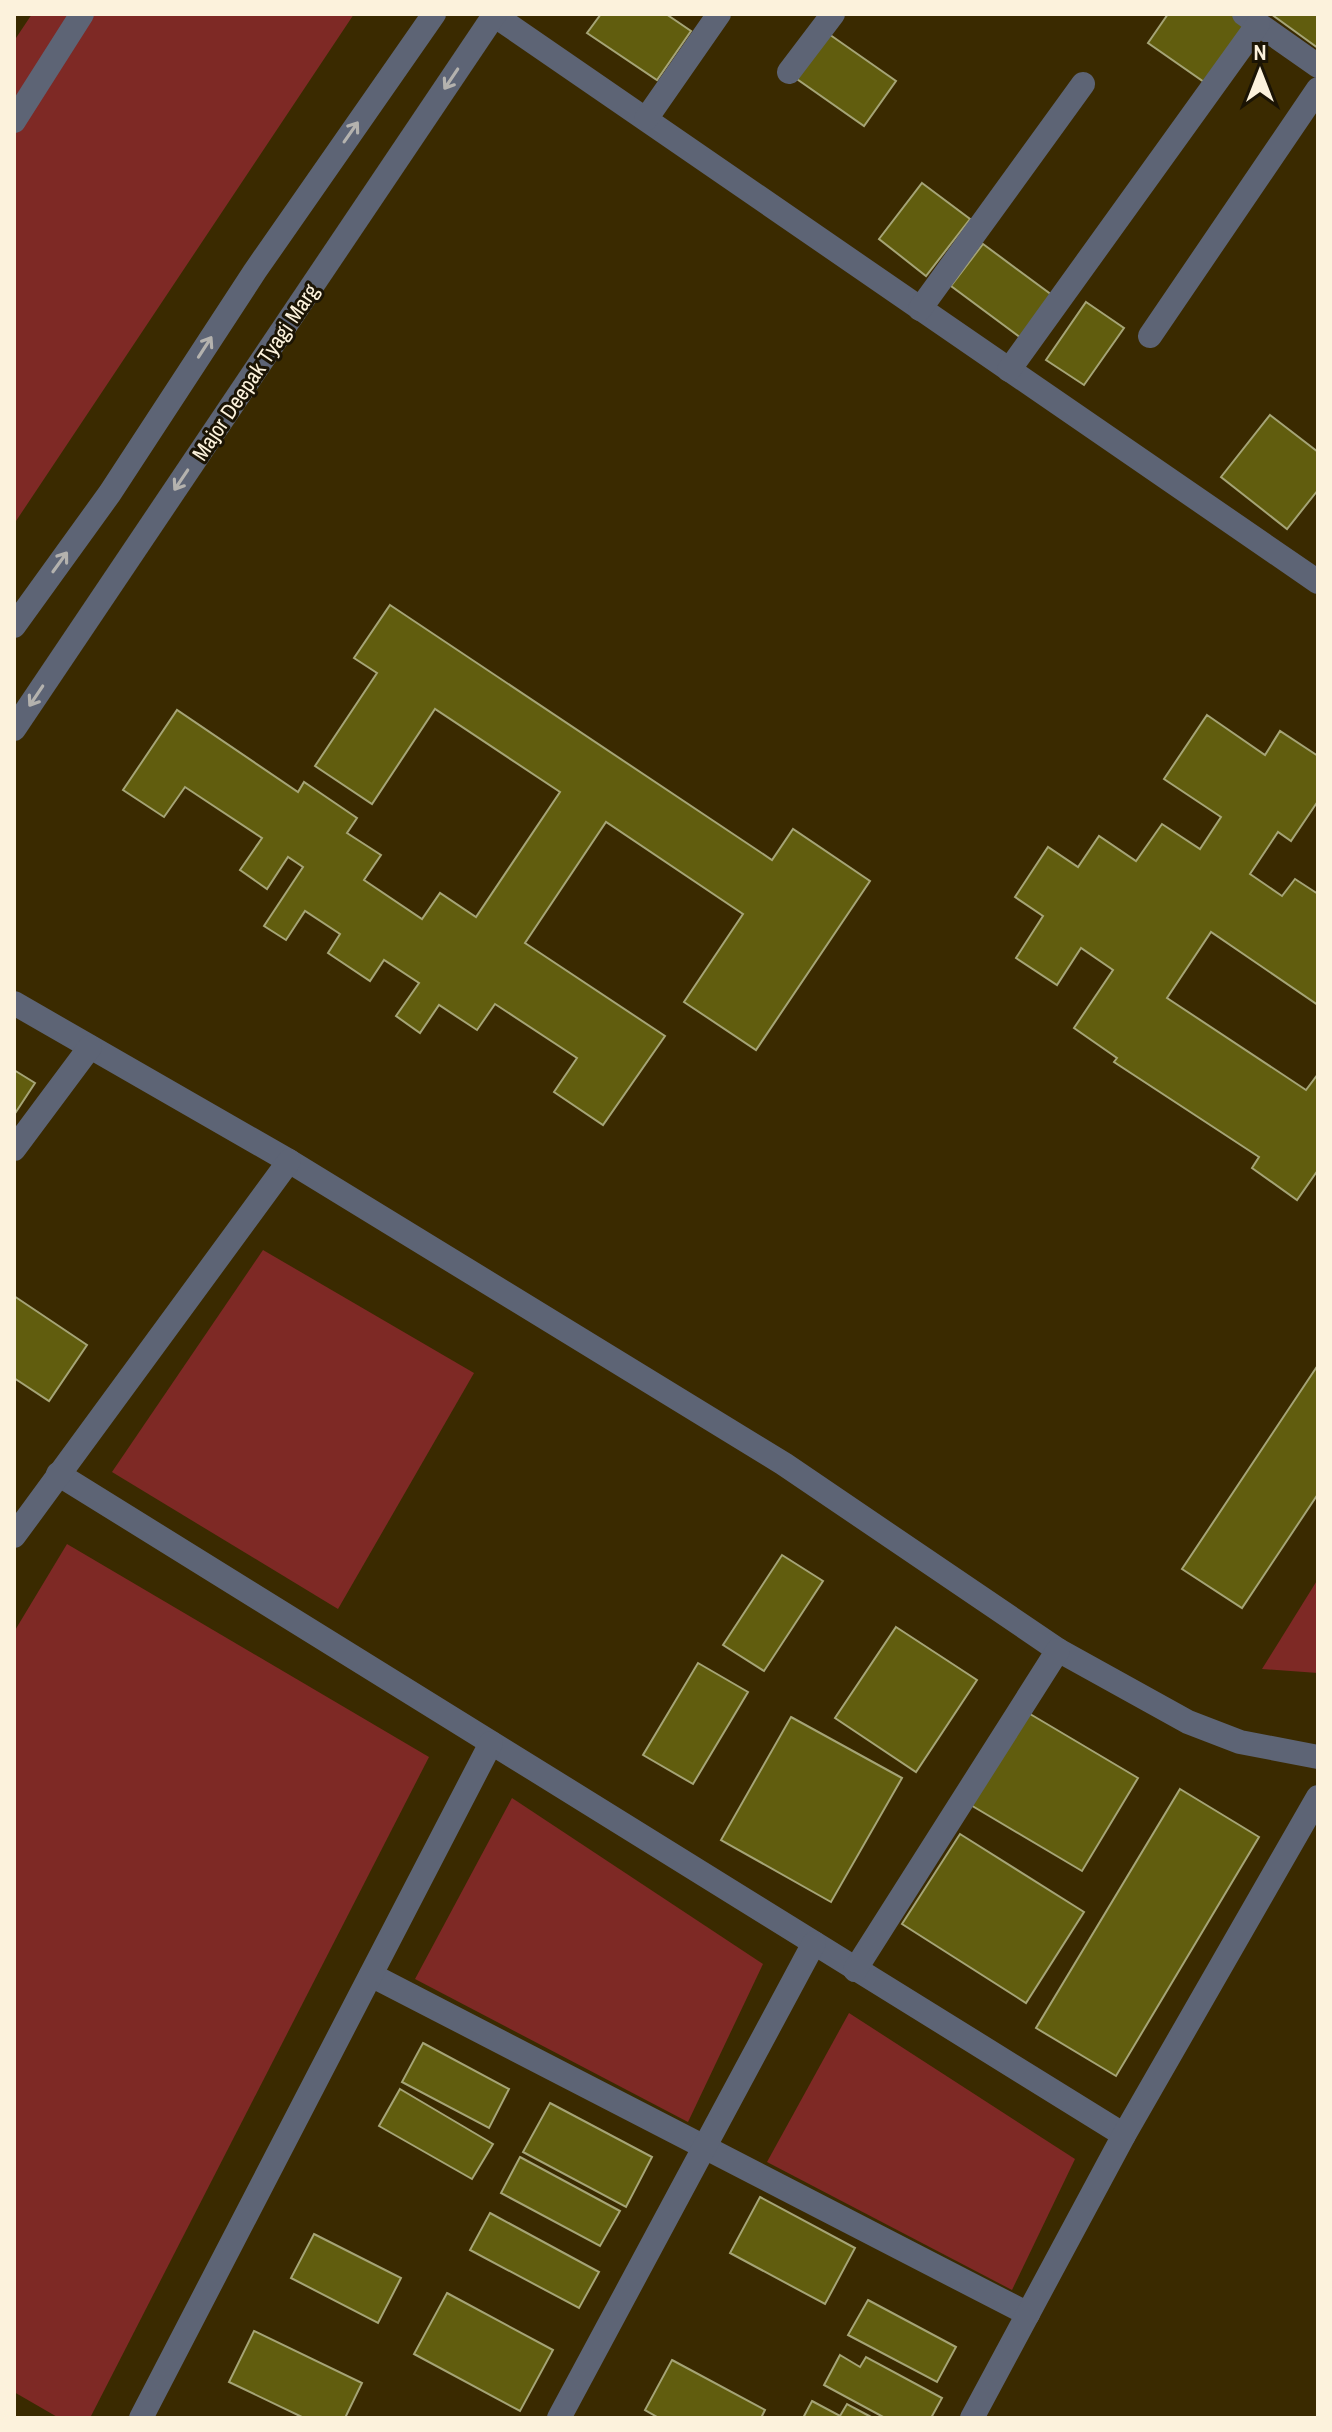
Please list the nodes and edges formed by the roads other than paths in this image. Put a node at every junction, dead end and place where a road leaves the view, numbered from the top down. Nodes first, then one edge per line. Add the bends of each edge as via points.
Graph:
1 (82, 14) edge
2 (434, 14) edge
3 (495, 14) edge
4 (719, 14) edge
5 (833, 14) edge
6 (1251, 19) edge
7 (1318, 66) edge
8 (789, 72) dead end
9 (1083, 84) dead end
10 (1318, 89) edge
11 (646, 119) junction
12 (14, 121) edge
13 (920, 309) junction
14 (1150, 336) dead end
15 (1009, 370) junction
16 (1318, 582) edge
17 (14, 626) edge
18 (14, 729) edge
19 (14, 1003) edge
20 (90, 1047) junction
21 (14, 1149) edge
22 (289, 1161) junction
23 (58, 1474) junction
24 (14, 1536) edge
25 (1058, 1650) junction
26 (491, 1743) junction
27 (1318, 1757) edge
28 (1318, 1797) edge
29 (814, 1943) junction
30 (855, 1970) junction
31 (371, 1975) junction
32 (1124, 2135) junction
33 (704, 2147) junction
34 (1028, 2314) junction
35 (141, 2418) edge
36 (559, 2418) edge
37 (972, 2418) edge

1 - 12 street
17 -> 2 street
3 - 11 street
3 -> 18 street, Major Deepak Tyagi Marg
4 - 11 street
5 - 8 street
6 - 7 street
6 - 15 street
9 - 13 street
10 - 14 street
11 - 13 street
13 - 15 street
15 - 16 street
19 - 20 street
20 - 21 street
20 - 22 street
22 - 23 street
22 - 25 street via 784,1464
23 - 24 street
23 - 26 street
25 - 27 street via 1188,1722 1240,1742
25 - 30 street
26 - 29 street
26 - 31 street
28 - 32 street
29 - 30 street
29 - 33 street
30 - 32 street
31 - 33 street
31 - 35 street
32 - 34 street
33 - 34 street
33 - 36 street
34 - 37 street

